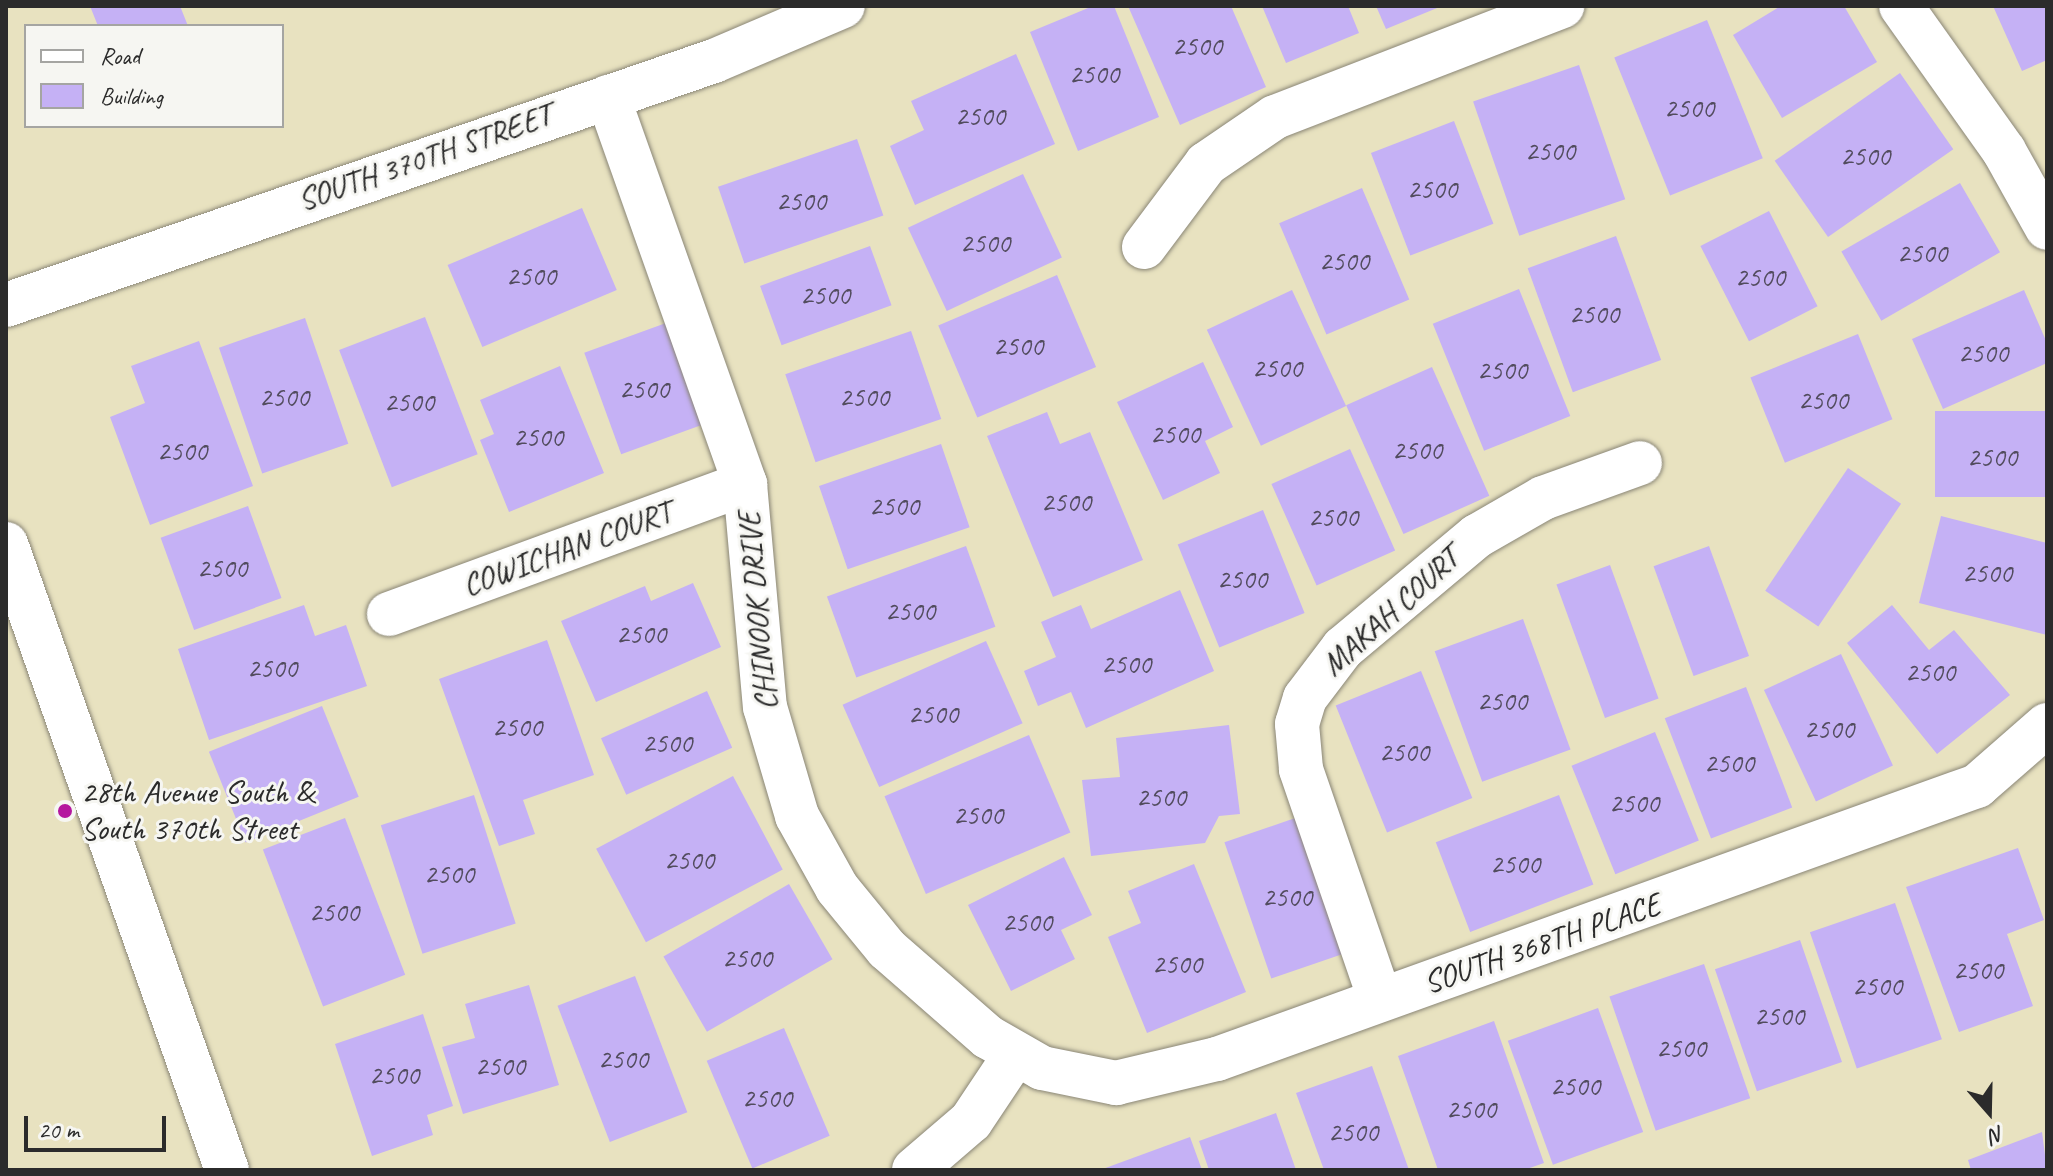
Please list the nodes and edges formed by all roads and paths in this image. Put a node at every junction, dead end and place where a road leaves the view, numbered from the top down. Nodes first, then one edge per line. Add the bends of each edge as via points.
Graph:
1 (843, 6) edge
2 (1562, 6) edge
3 (1901, 6) edge
4 (608, 97) junction
5 (2047, 228) edge
6 (1144, 247) dead end
7 (6, 305) edge
8 (1640, 463) dead end
9 (745, 484) junction
10 (6, 544) edge
11 (389, 614) dead end
12 (2047, 725) edge
13 (1380, 999) junction
14 (1015, 1055) junction
15 (227, 1170) edge
16 (914, 1170) edge

1 - 4 street, SOUTH 370TH STREET
2 - 6 street via 1275,117 1206,164
3 - 5 street via 2004,151
4 - 7 street, SOUTH 370TH STREET
4 - 9 street, CHINOOK DRIVE
8 - 13 street, MAKAH COURT via 1543,498 1477,536 1343,648 1305,698 1297,724 1301,769
9 - 11 street, COWICHAN COURT
9 - 14 street, CHINOOK DRIVE via 765,707 797,816 863,924
10 - 15 street
12 - 13 street, SOUTH 368TH PLACE via 1977,786
13 - 14 street, SOUTH 368TH PLACE via 1135,1082 1072,1078
14 - 16 street via 971,1121

